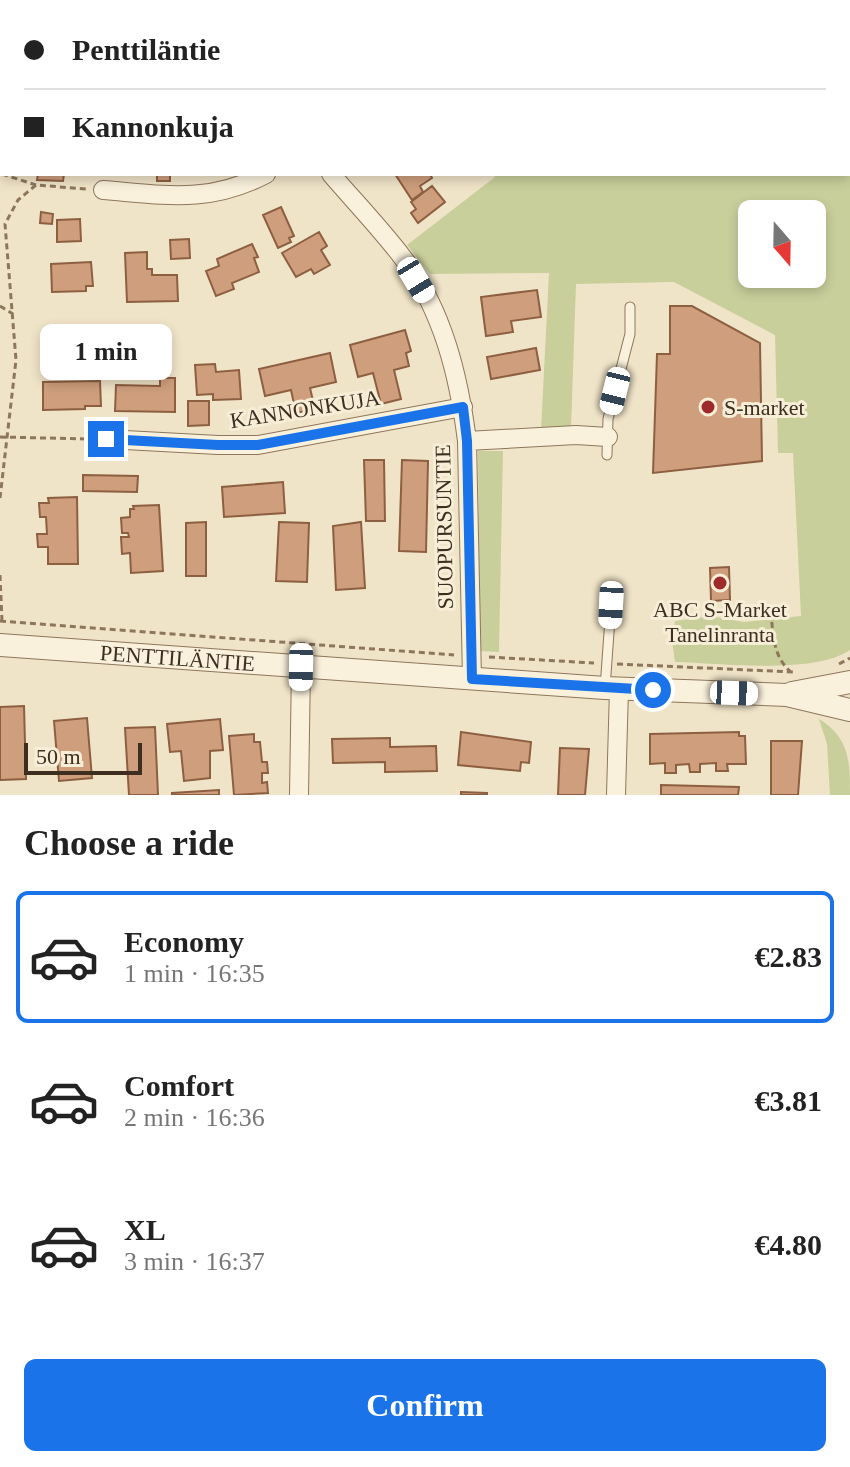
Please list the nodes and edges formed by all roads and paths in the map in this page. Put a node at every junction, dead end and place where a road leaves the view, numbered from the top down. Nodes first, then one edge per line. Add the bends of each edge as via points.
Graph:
1 (7, 176) edge
2 (261, 176) edge
3 (333, 176) edge
4 (36, 185) junction
5 (103, 190) joint
6 (0, 306) edge
7 (630, 307) dead end
8 (13, 314) junction
9 (463, 407) junction
10 (0, 437) edge
11 (7, 437) junction
12 (106, 439) joint
13 (467, 441) junction
14 (608, 446) joint
15 (0, 498) edge
16 (0, 575) edge
17 (611, 605) dead end
18 (771, 612) dead end
19 (1, 621) edge
20 (0, 645) edge
21 (471, 656) junction
22 (607, 664) junction
23 (301, 667) junction
24 (806, 670) dead end
25 (472, 679) junction
26 (850, 682) edge
27 (789, 684) junction
28 (612, 689) junction
29 (850, 710) edge
30 (299, 795) edge
31 (616, 795) edge

1 - 4 path
2 - 5 street via 221,193 186,197
3 - 9 street, SUOPURSUNTIE via 404,260 428,300 447,342
4 - 5 path
4 - 8 path via 18,200 5,224
6 - 8 path
7 - 14 lane via 630,334 608,419
8 - 11 path via 16,360
9 - 12 street, KANNONKUJA via 258,445
9 - 13 street, SUOPURSUNTIE
10 - 11 path
11 - 12 path
11 - 15 path
13 - 14 street via 576,435
13 - 21 street, SUOPURSUNTIE
16 - 19 path
17 - 22 lane
18 - 27 path via 776,652
19 - 21 path
20 - 23 street, PENTTILÄNTIE
21 - 22 path
21 - 25 street, SUOPURSUNTIE
22 - 27 path
22 - 28 lane
23 - 25 street, PENTTILÄNTIE
23 - 30 street
24 - 27 path
25 - 28 street, PENTTILÄNTIE
26 - 27 street, PENTTILÄNTIE
27 - 28 street, PENTTILÄNTIE
27 - 29 street, PENTTILÄNTIE
28 - 31 street

